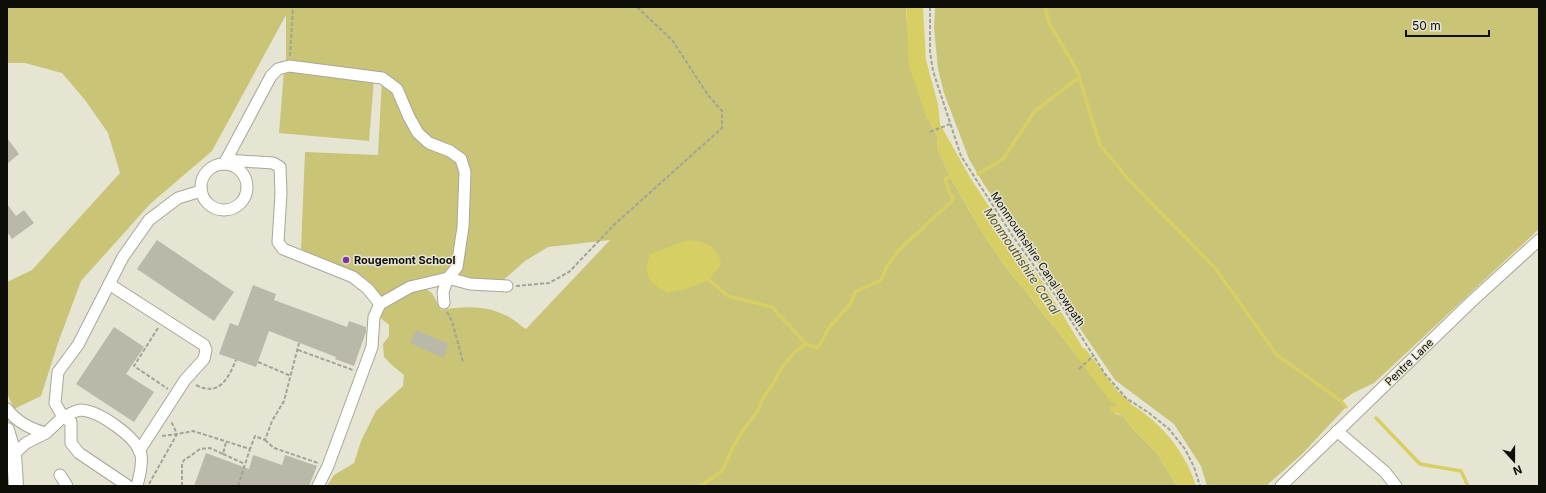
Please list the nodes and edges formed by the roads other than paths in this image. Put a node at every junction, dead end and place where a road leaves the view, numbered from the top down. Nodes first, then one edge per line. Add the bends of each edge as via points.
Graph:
1 (225, 162) junction
2 (201, 191) junction
3 (1539, 240) edge
4 (448, 278) junction
5 (109, 284) junction
6 (507, 286) road end
7 (380, 304) junction
8 (444, 304) road end
9 (7, 409) edge
10 (64, 416) junction
11 (7, 430) edge
12 (1337, 431) junction
13 (46, 433) junction
14 (139, 451) junction
15 (14, 454) junction
16 (60, 476) dead end
17 (16, 486) edge
18 (67, 486) edge
19 (128, 486) edge
20 (137, 486) edge
21 (318, 486) edge
22 (1280, 486) edge
23 (1396, 486) edge

1 - 2 street via 206,173
1 - 2 street via 239,170 244,177 245,196 234,207 226,210 209,205
1 - 4 street via 271,76 278,69 289,66 382,78 397,89 418,133 429,143 450,151 461,159 465,172 463,228 457,267
1 - 7 street via 273,163 280,167 278,242 283,249 353,277 368,289
2 - 5 street via 178,198 149,220 123,257
3 - 12 street, Pentre Lane
4 - 6 street via 470,284
4 - 7 street via 410,287
4 - 8 street via 443,292
5 - 10 street via 78,345 58,372 55,403
5 - 14 street via 204,345 206,350 204,359 176,394
7 - 21 street via 374,317 372,347 328,466
9 - 13 street via 30,429
10 - 13 street
10 - 14 street via 80,410 100,416 121,428
10 - 19 street via 71,422 71,443 79,453
11 - 15 main road
12 - 22 street, Pentre Lane
12 - 23 street via 1385,472
13 - 15 street via 26,443
14 - 20 street via 141,455
15 - 17 main road
16 - 18 street

